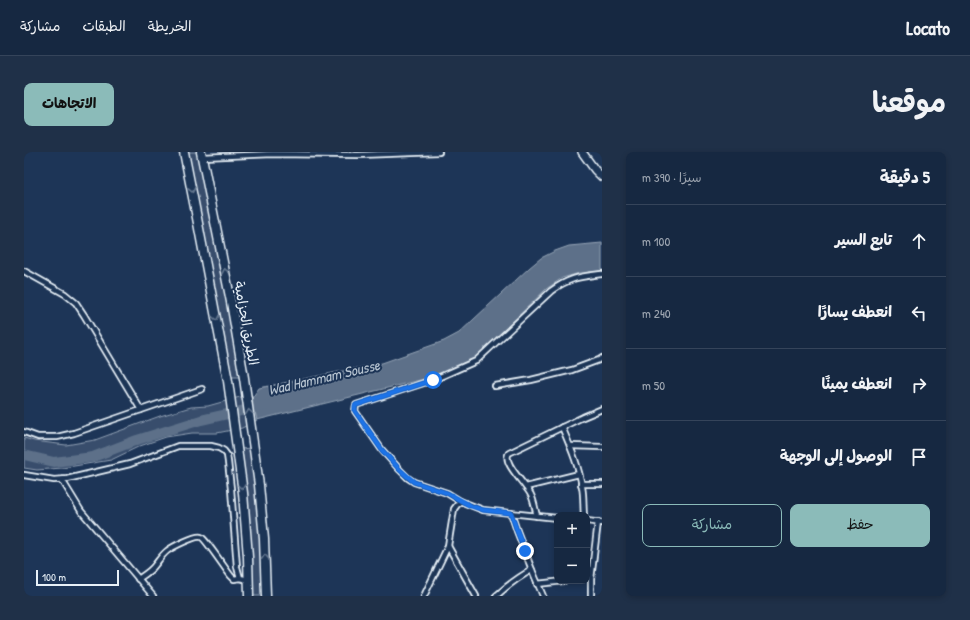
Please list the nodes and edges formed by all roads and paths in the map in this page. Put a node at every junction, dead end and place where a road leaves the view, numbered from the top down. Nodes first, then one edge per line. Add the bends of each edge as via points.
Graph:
1 (184, 152) edge
2 (421, 152) edge
3 (439, 152) edge
4 (582, 152) edge
5 (202, 155) edge
6 (598, 170) edge
7 (602, 177) edge
8 (24, 271) edge
9 (602, 274) edge
10 (602, 358) edge
11 (495, 386) dead end
12 (202, 389) dead end
13 (141, 410) junction
14 (602, 410) edge
15 (562, 427) junction
16 (24, 432) edge
17 (570, 446) junction
18 (602, 447) edge
19 (579, 474) junction
20 (24, 476) edge
21 (62, 480) junction
22 (581, 484) junction
23 (602, 484) edge
24 (526, 487) junction
25 (460, 500) junction
26 (584, 512) edge
27 (511, 513) junction
28 (537, 516) junction
29 (554, 518) edge
30 (590, 521) edge
31 (600, 522) edge
32 (448, 546) junction
33 (532, 570) junction
34 (590, 574) edge
35 (240, 578) junction
36 (138, 579) junction
37 (248, 580) junction
38 (554, 582) edge
39 (537, 584) junction
40 (590, 584) edge
41 (153, 596) edge
42 (249, 596) edge
43 (266, 596) edge
44 (424, 596) edge
45 (476, 596) edge
46 (496, 596) edge
47 (543, 596) edge
48 (591, 596) edge

1 -> 37 highway, الطريق الحزامية via 228,381 243,493
2 - 3 street
2 - 5 street via 358,155
4 - 6 main road
43 -> 5 highway, الطريق الحزامية via 264,539 254,446 231,302
6 - 7 main road
8 - 13 street via 76,303
9 - 25 street via 575,278 557,286 476,361 433,380 356,405 355,411 382,450 408,478
10 - 11 street via 572,370
12 - 13 street
13 - 16 street via 57,437 38,437
14 - 15 street
15 - 17 street
15 - 24 street via 507,454 509,466
17 - 18 street
17 - 19 street
19 - 22 street
19 - 24 street
20 - 21 street
21 - 35 street via 130,464 178,446 211,446 224,451 228,462 236,563
21 - 36 street via 81,511
22 - 23 street
22 - 26 street
24 - 28 street
25 - 27 street via 483,510
25 - 32 street via 454,509
27 - 28 street
27 - 33 street
28 - 29 street
30 - 31 street
31 - 34 street
32 - 44 street
32 - 45 street
33 - 39 street
33 - 46 street via 505,587
35 - 36 street via 234,579 231,576 208,543 200,536 168,550 155,566
35 - 37 street
36 - 41 street
37 - 42 highway, الطريق الحزامية
38 - 39 street
39 - 47 street
40 - 48 street

